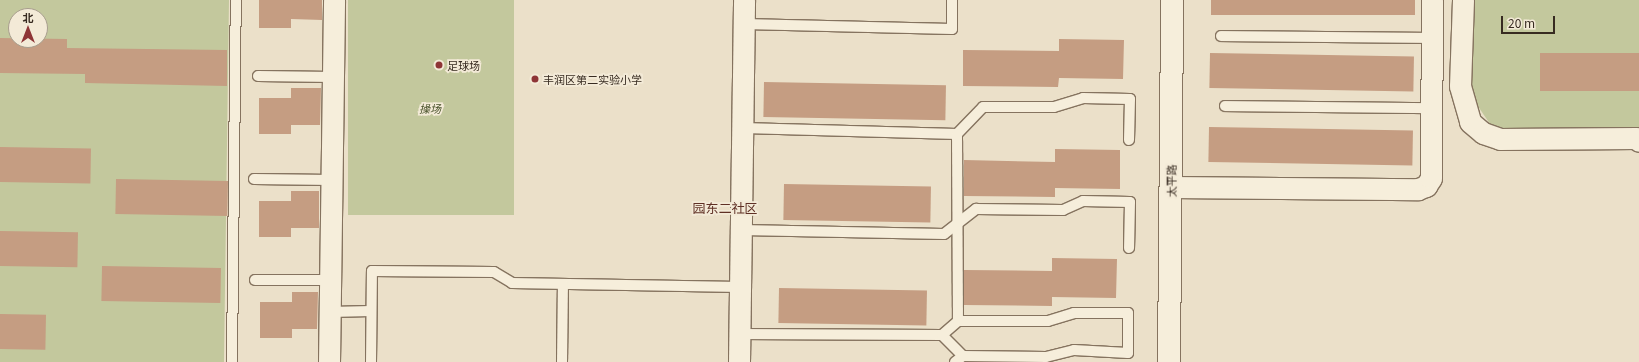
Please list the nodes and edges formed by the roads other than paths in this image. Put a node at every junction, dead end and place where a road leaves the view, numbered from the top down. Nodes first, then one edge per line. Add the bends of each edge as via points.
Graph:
1 (236, 0) edge
2 (334, 0) edge
3 (744, 0) edge
4 (952, 0) edge
5 (1172, 0) edge
6 (1432, 0) edge
7 (1463, 0) edge
8 (744, 24) junction
9 (1221, 36) dead end
10 (1431, 38) junction
11 (258, 76) dead end
12 (333, 77) junction
13 (1225, 106) dead end
14 (1431, 108) junction
15 (743, 128) junction
16 (957, 134) junction
17 (1129, 140) dead end
18 (1639, 141) edge
19 (254, 179) dead end
20 (332, 180) junction
21 (1171, 187) junction
22 (956, 224) junction
23 (741, 230) junction
24 (1129, 248) dead end
25 (255, 280) dead end
26 (330, 280) junction
27 (564, 284) junction
28 (740, 287) junction
29 (371, 311) junction
30 (330, 312) junction
31 (958, 321) junction
32 (739, 334) junction
33 (942, 335) junction
34 (959, 359) edge
35 (232, 362) edge
36 (329, 362) edge
37 (370, 362) edge
38 (562, 362) edge
39 (739, 362) edge
40 (1169, 362) edge

1 - 35 lane
2 - 12 street
3 - 8 street
4 - 8 lane via 952,29
5 - 21 street, 太平路
6 - 10 street
7 - 18 street via 1460,86 1470,122 1483,133 1500,139 1636,138
8 - 15 street
9 - 10 lane
10 - 14 street
11 - 12 lane
12 - 20 street
13 - 14 lane
14 - 21 street via 1431,178 1426,186 1418,189
15 - 16 lane
15 - 23 street
16 - 17 lane via 983,107 1054,107 1083,98 1130,99
16 - 22 lane
19 - 20 lane
20 - 26 street
21 - 40 street, 太平路
22 - 23 lane via 944,234
22 - 24 lane via 976,209 1063,210 1083,201 1130,202
22 - 31 lane
23 - 28 street
25 - 26 lane
26 - 30 street
27 - 28 lane
27 - 29 lane via 512,283 494,272 372,271
27 - 38 lane
28 - 32 street
29 - 30 lane
29 - 37 lane
30 - 36 street
31 - 33 lane
31 - 34 lane via 1048,321 1074,313 1128,313 1128,353 1074,350 1046,357
32 - 33 lane
32 - 39 street
33 - 34 lane

